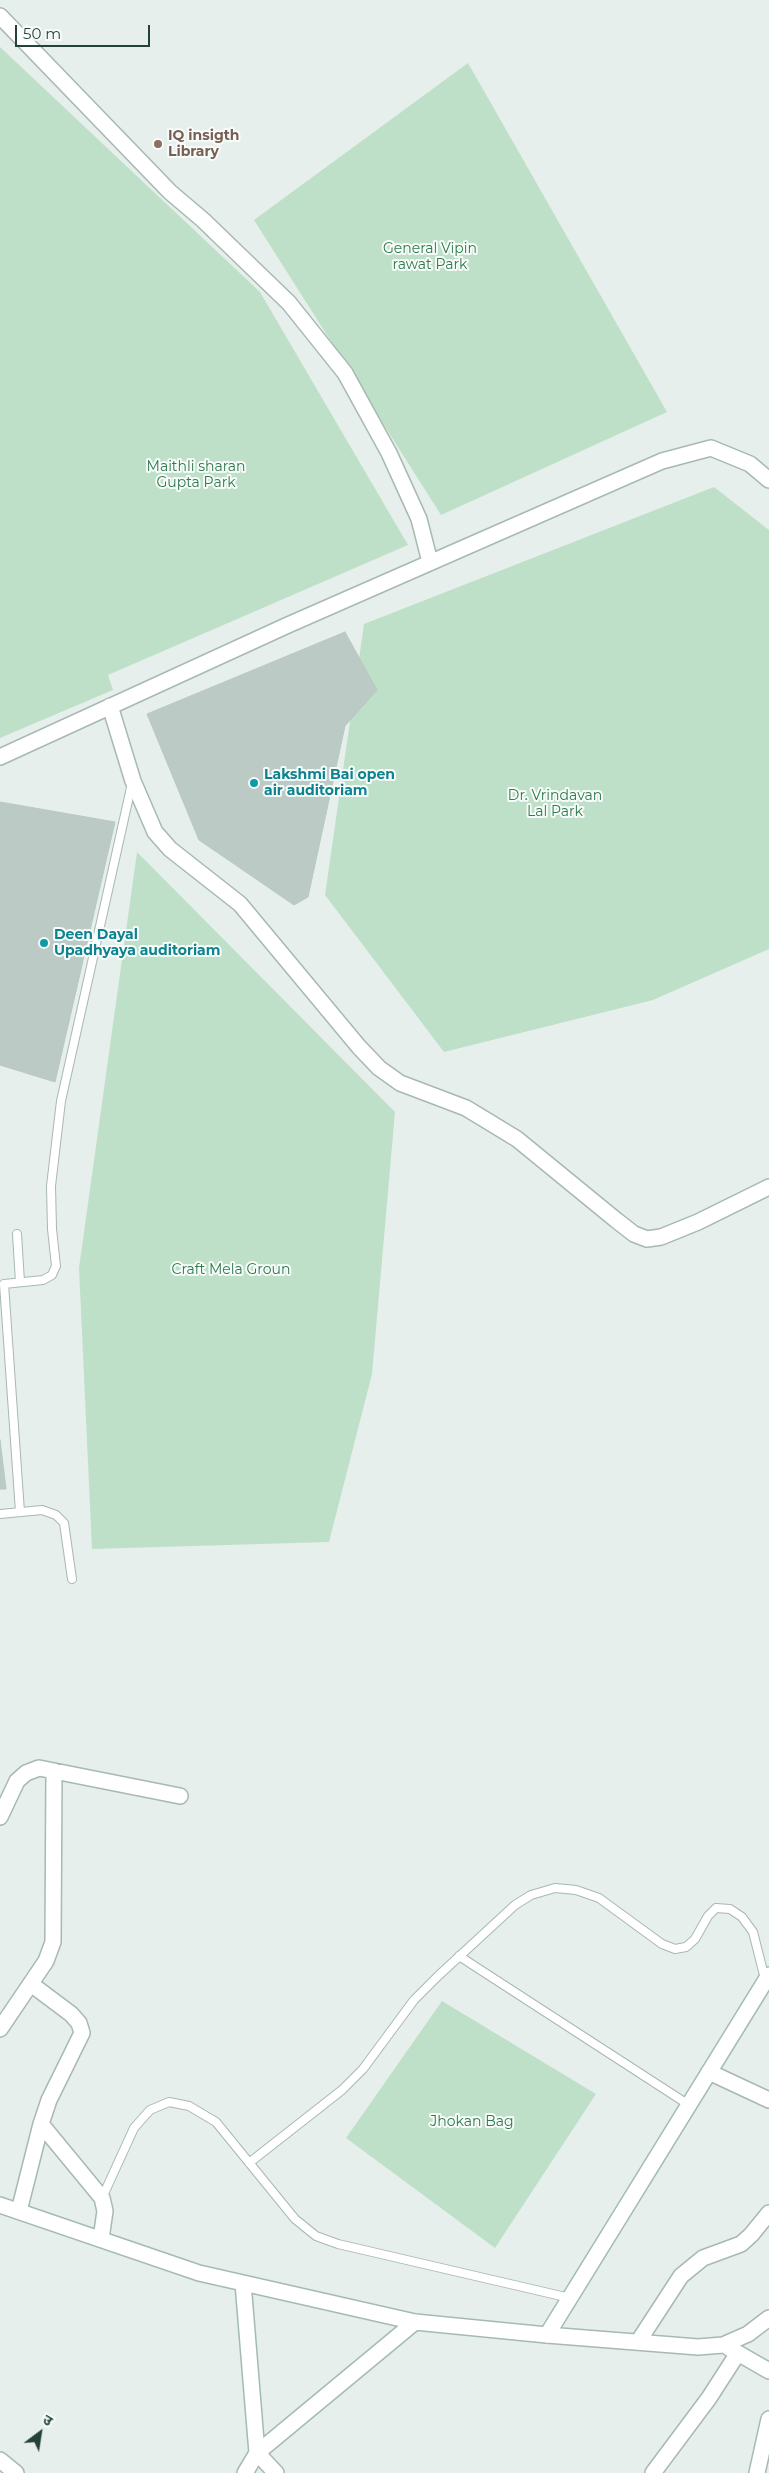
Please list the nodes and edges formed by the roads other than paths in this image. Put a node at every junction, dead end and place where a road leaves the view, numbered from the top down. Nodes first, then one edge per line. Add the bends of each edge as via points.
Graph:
1 (0, 16) edge
2 (769, 480) edge
3 (430, 562) junction
4 (110, 706) junction
5 (0, 757) edge
6 (133, 781) junction
7 (769, 1187) edge
8 (17, 1234) dead end
9 (20, 1282) junction
10 (2, 1284) edge
11 (20, 1512) junction
12 (0, 1514) edge
13 (72, 1579) dead end
14 (54, 1771) junction
15 (180, 1796) dead end
16 (0, 1817) edge
17 (459, 1956) junction
18 (767, 1978) edge
19 (31, 1984) junction
20 (0, 2029) edge
21 (709, 2072) junction
22 (769, 2100) edge
23 (689, 2105) junction
24 (41, 2124) junction
25 (249, 2163) junction
26 (102, 2198) junction
27 (0, 2205) edge
28 (19, 2212) junction
29 (769, 2213) edge
30 (101, 2240) junction
31 (243, 2283) junction
32 (570, 2298) junction
33 (769, 2318) edge
34 (415, 2322) junction
35 (547, 2335) junction
36 (638, 2342) junction
37 (723, 2345) junction
38 (738, 2353) junction
39 (769, 2371) edge
40 (769, 2419) edge
41 (257, 2453) junction
42 (245, 2473) edge
43 (276, 2473) edge
44 (653, 2473) edge
45 (756, 2473) edge

1 - 3 street via 170,192 289,303 346,374 389,452 419,519
2 - 3 street via 750,464 711,448 662,461
3 - 4 street
4 - 5 street
4 - 6 street
6 - 7 street via 155,832 170,850 240,904 379,1068 400,1083 466,1108 517,1139 634,1234 647,1239 661,1237
6 - 9 lane via 61,1101 51,1186 56,1266 52,1275 43,1280
8 - 9 lane
9 - 10 lane
10 - 11 lane
11 - 12 lane
11 - 13 lane via 42,1510 56,1515 64,1523
14 - 15 street
14 - 16 street via 39,1768 26,1773 17,1781
14 - 19 street via 53,1942 46,1961
17 - 18 lane via 515,1905 531,1894 555,1888 576,1890 599,1898 662,1944 676,1949 686,1947 695,1939 716,1908 730,1909 742,1917 753,1932
17 - 23 lane
17 - 25 lane via 414,2000 363,2069 342,2090
18 - 21 street
19 - 20 street
19 - 24 street via 71,2014 82,2033 49,2100
21 - 22 street
21 - 23 street
23 - 32 street
24 - 26 street
24 - 28 street
25 - 26 lane via 216,2122 189,2106 169,2102 150,2110 134,2128
25 - 32 lane via 295,2219 316,2236 338,2244
26 - 30 street
27 - 28 street
28 - 30 street
29 - 36 street via 741,2244 703,2258 681,2276
30 - 31 street via 199,2273
31 - 34 street
31 - 41 street
32 - 35 street
33 - 37 street via 748,2334
34 - 35 street
34 - 41 street
35 - 36 street
36 - 37 street via 698,2347
37 - 38 street
38 - 39 street
38 - 44 street
40 - 45 street
41 - 42 street
41 - 43 street

